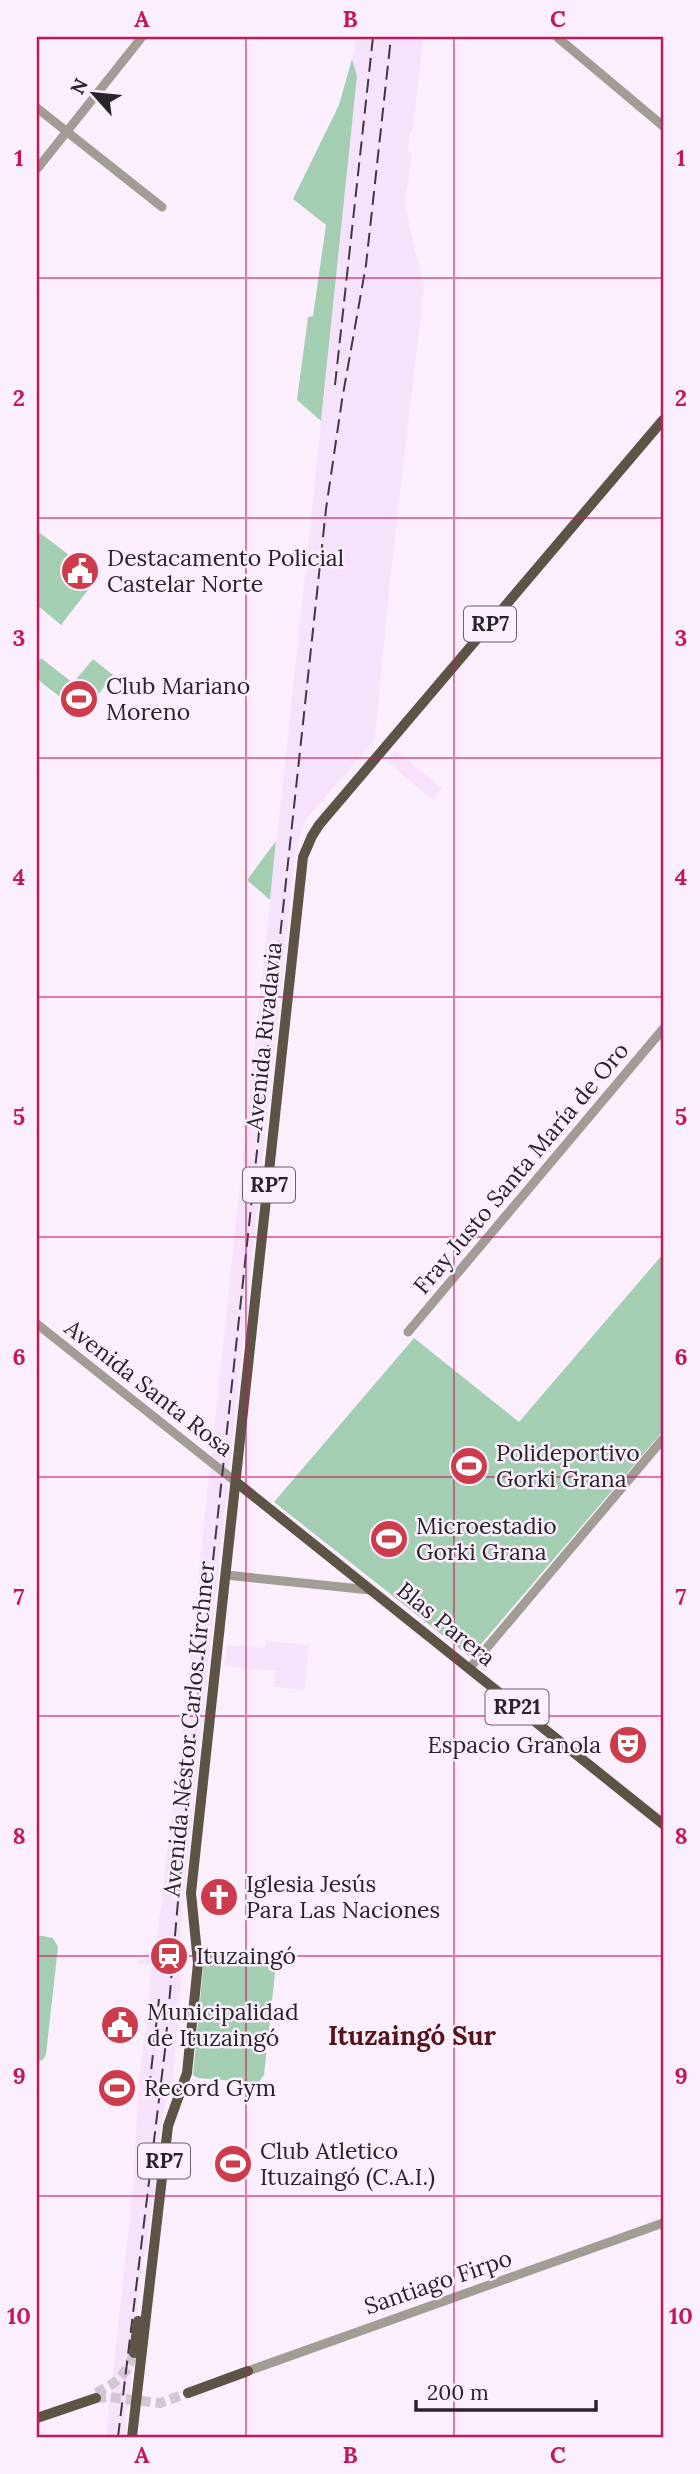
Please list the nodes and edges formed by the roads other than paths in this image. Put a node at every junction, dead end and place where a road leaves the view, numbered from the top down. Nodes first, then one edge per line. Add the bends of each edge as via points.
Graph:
1 (142, 37) edge
2 (557, 37) edge
3 (37, 108) edge
4 (663, 126) edge
5 (68, 131) junction
6 (37, 170) edge
7 (162, 207) dead end
8 (663, 420) edge
9 (663, 1029) edge
10 (37, 1324) edge
11 (408, 1332) dead end
12 (663, 1439) edge
13 (236, 1482) junction
14 (226, 1575) junction
15 (370, 1590) junction
16 (469, 1669) junction
17 (663, 1824) edge
18 (663, 2223) edge
19 (155, 2244) junction
20 (134, 2353) tunnel mouth
21 (248, 2371) joint
22 (188, 2393) tunnel mouth
23 (96, 2395) tunnel mouth
24 (37, 2415) edge
25 (132, 2437) edge

1 - 5 street
2 - 4 street
3 - 5 street
5 - 6 street
5 - 7 street
8 - 13 main road, Avenida Rivadavia / RP7 via 319,825 307,846
9 - 11 street, Fray Justo Santa María de Oro
10 - 13 street, Avenida Santa Rosa
12 - 16 street
13 - 14 main road, Avenida Néstor Carlos Kirchner / RP7
13 - 15 main road, Blas Parera / RP21
14 - 15 street
14 - 19 main road, Avenida Néstor Carlos Kirchner / RP7 via 191,1893 198,1963 188,2059 169,2126
15 - 16 main road, Blas Parera / RP21
16 - 17 main road, Blas Parera / RP21
18 - 21 street, Santiago Firpo
19 - 20 main road via 146,2265
19 - 25 main road, Avenida Néstor Carlos Kirchner / RP7
21 - 22 main road, Santiago Firpo
23 - 24 main road

